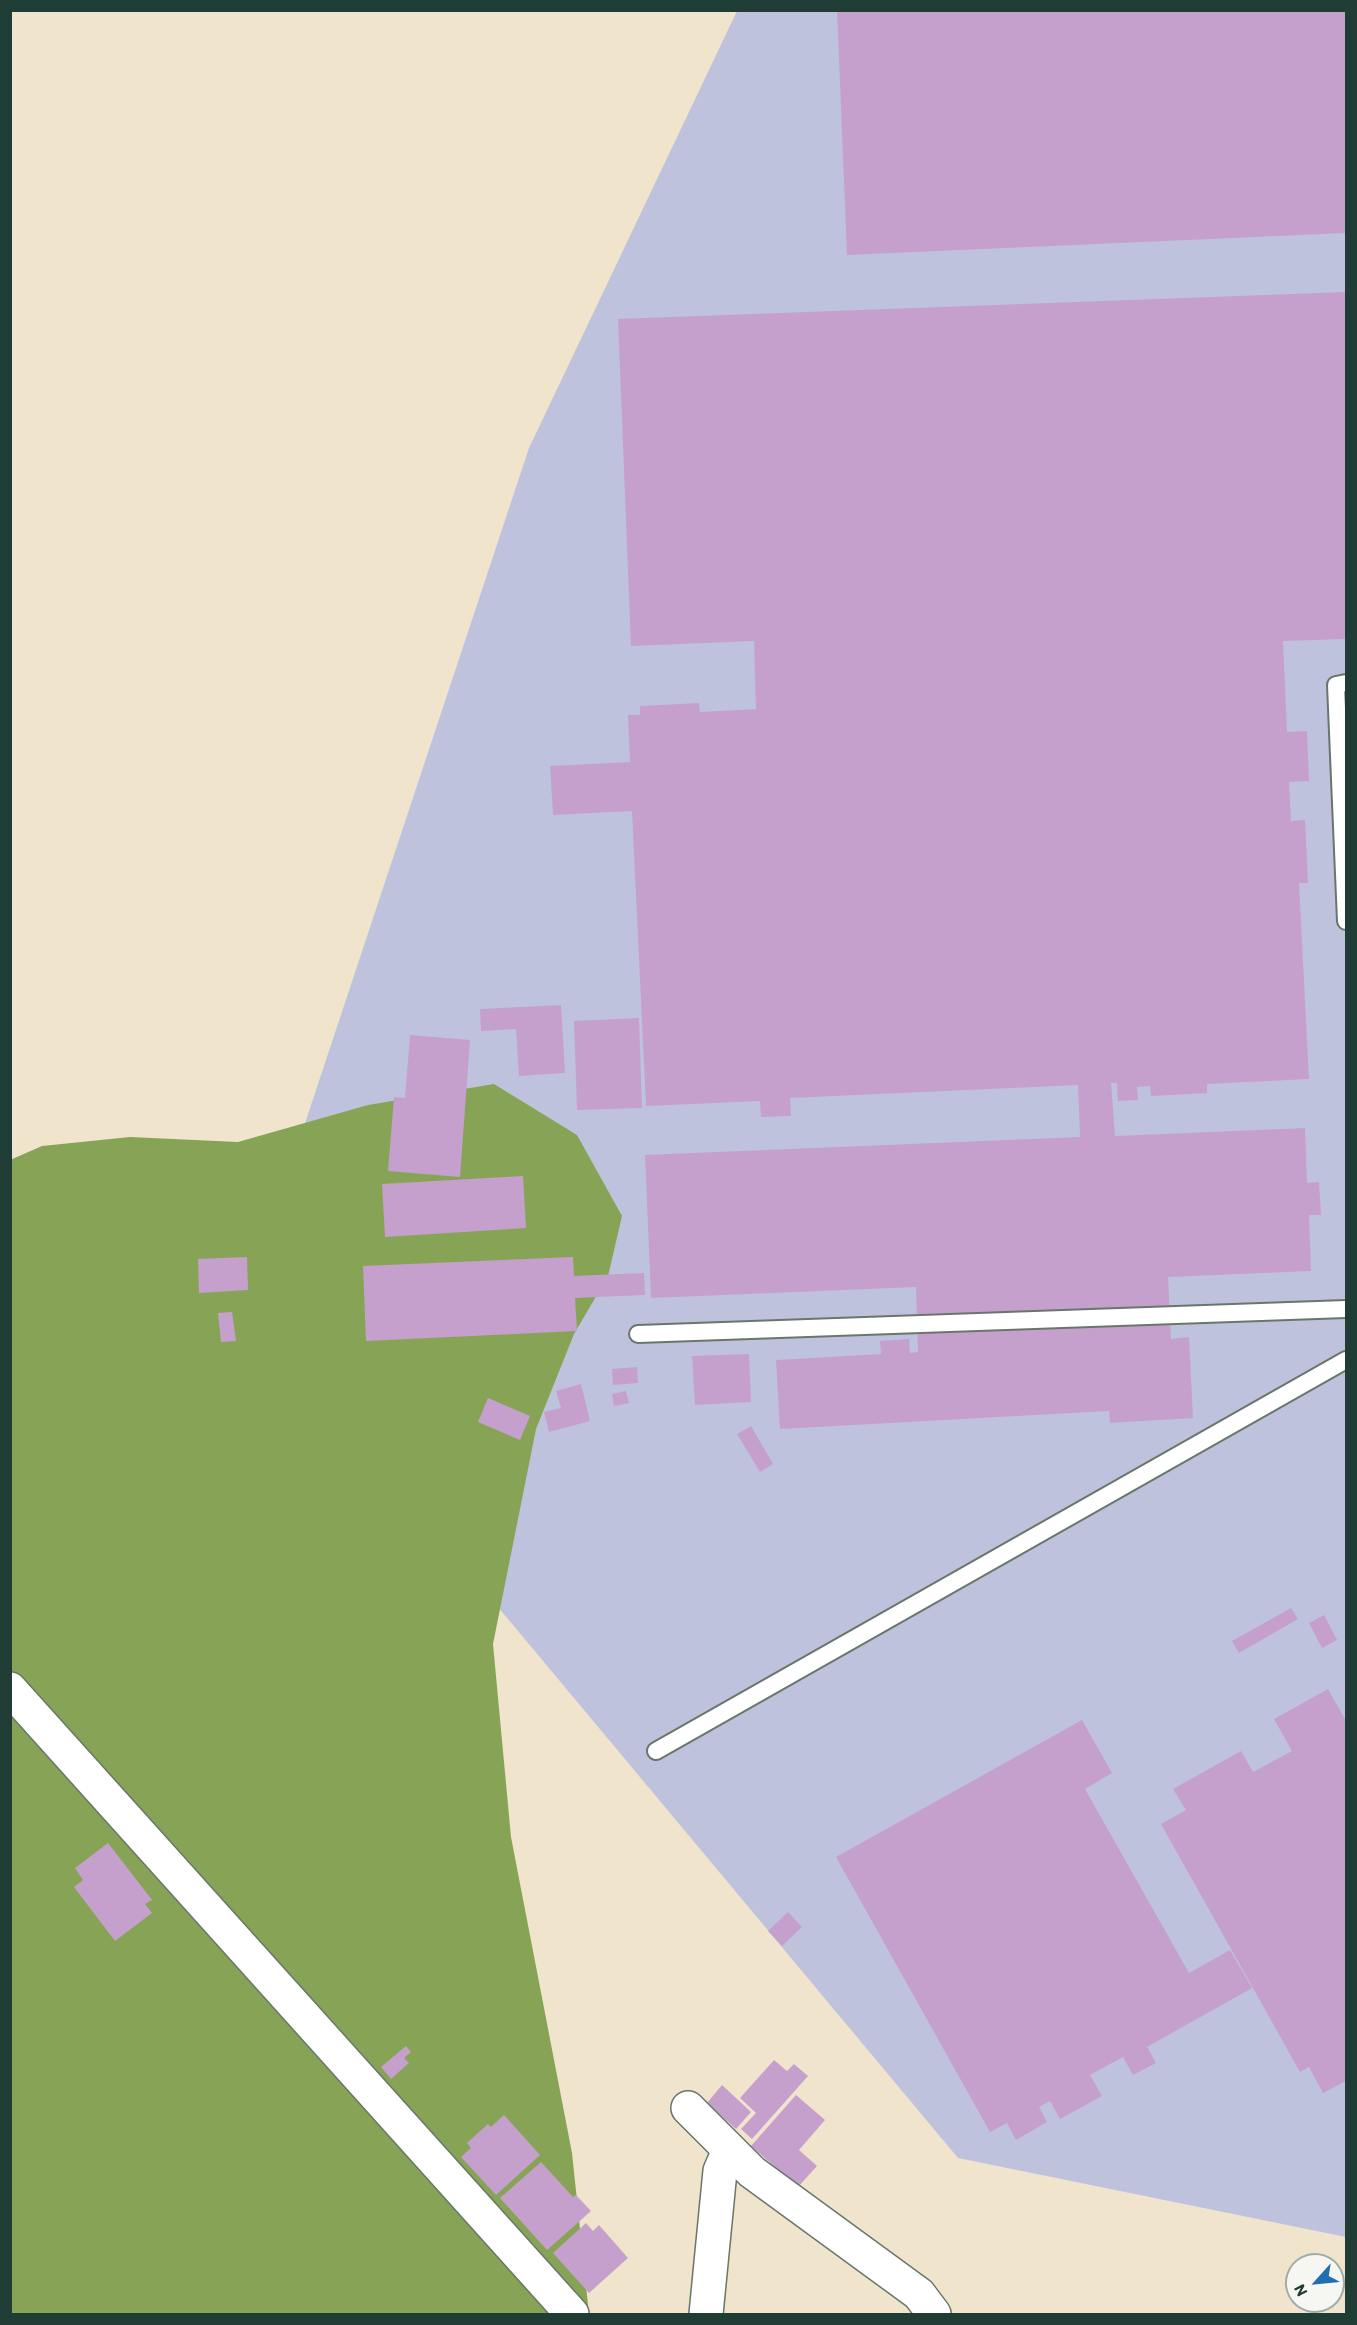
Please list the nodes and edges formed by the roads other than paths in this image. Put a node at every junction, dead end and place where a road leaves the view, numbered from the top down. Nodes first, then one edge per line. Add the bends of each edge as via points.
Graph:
1 (1347, 683) edge
2 (1347, 921) edge
3 (1347, 1309) edge
4 (638, 1334) dead end
5 (1347, 1360) edge
6 (10, 1689) edge
7 (656, 1751) dead end
8 (688, 2108) dead end
9 (729, 2150) junction
10 (572, 2314) edge
11 (706, 2314) edge
12 (934, 2314) edge

1 - 2 lane via 1336,685
3 - 4 lane
5 - 7 lane
6 - 10 street
8 - 9 street
9 - 11 street via 720,2172
9 - 12 street via 752,2172 919,2294

